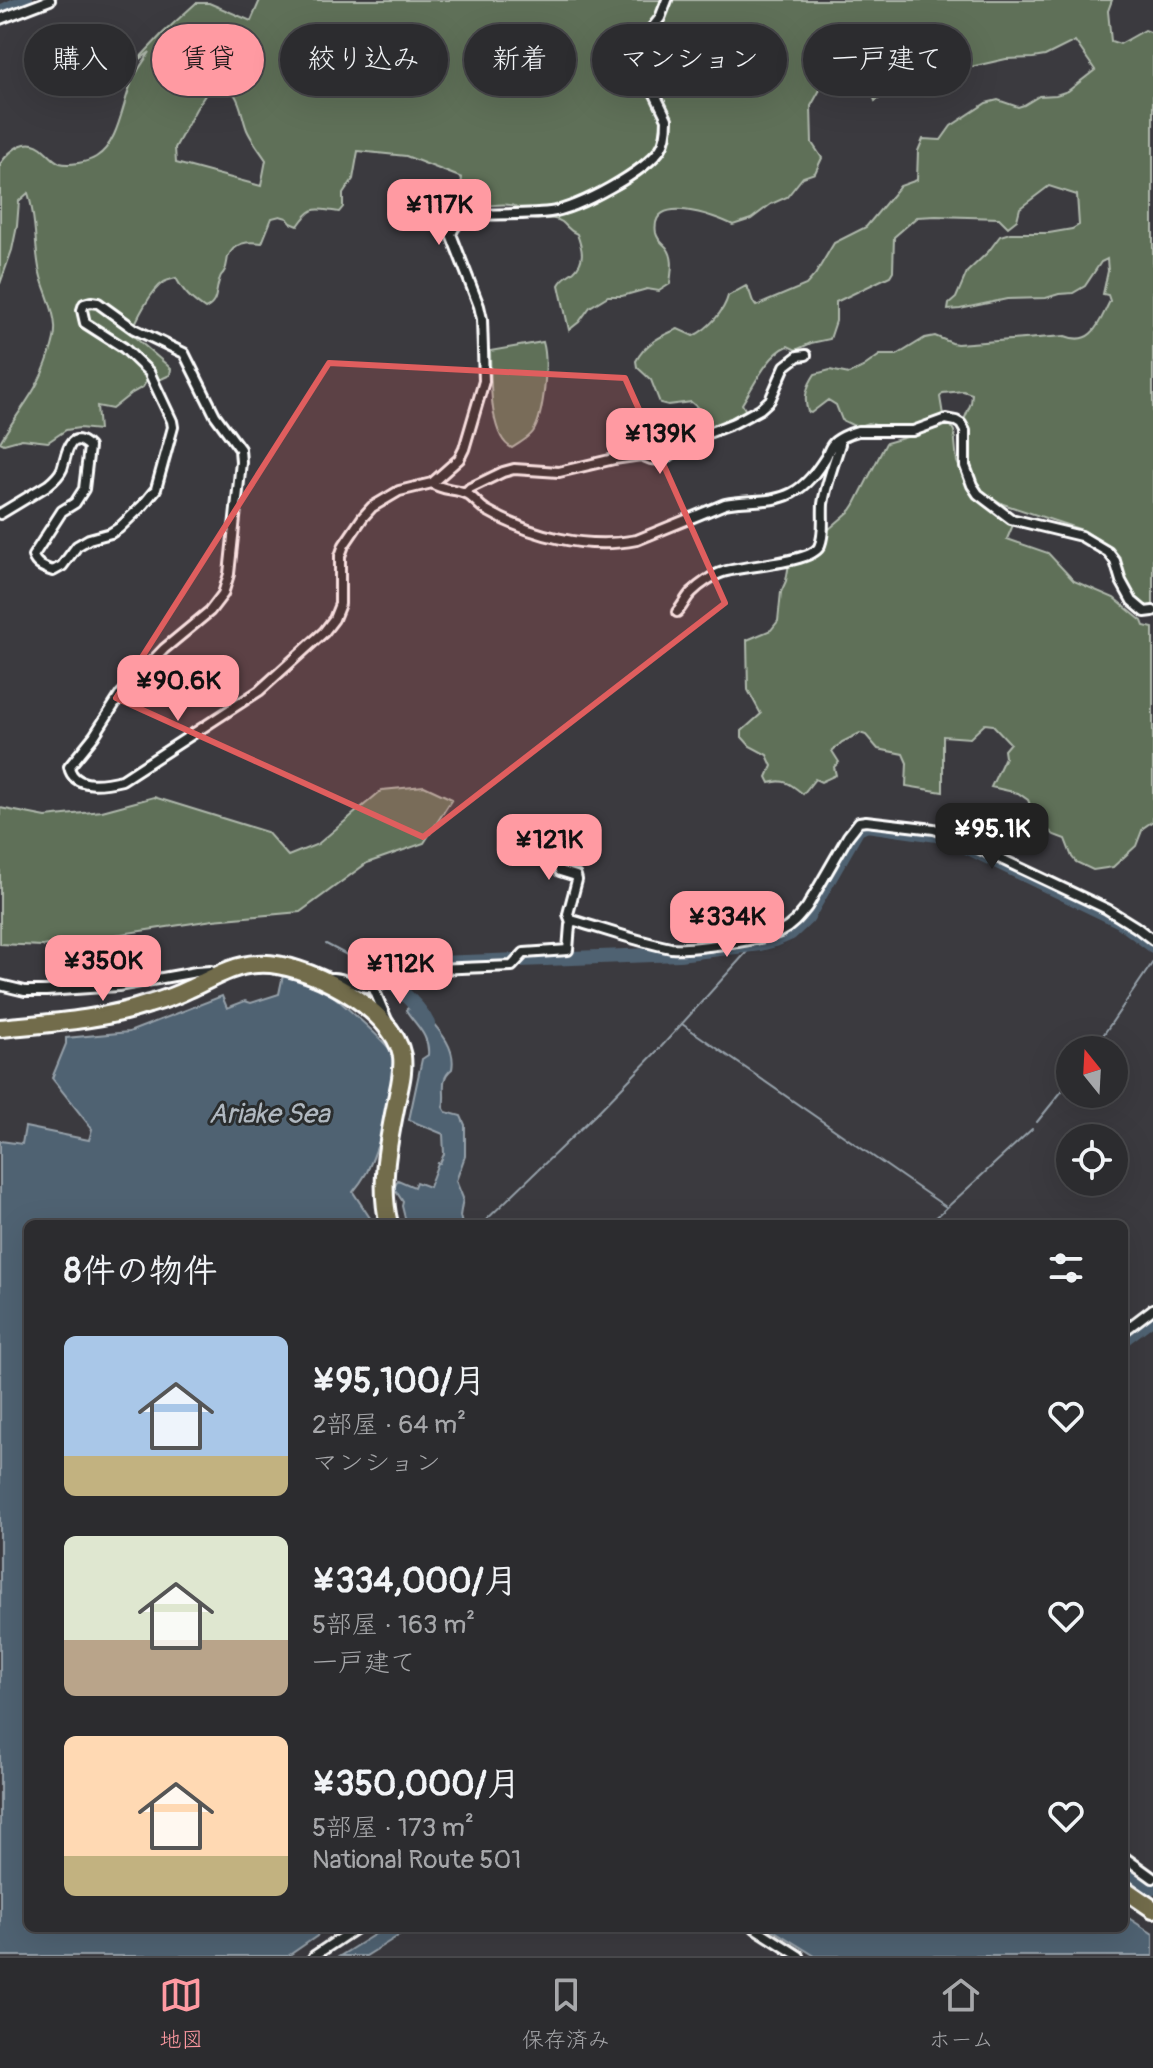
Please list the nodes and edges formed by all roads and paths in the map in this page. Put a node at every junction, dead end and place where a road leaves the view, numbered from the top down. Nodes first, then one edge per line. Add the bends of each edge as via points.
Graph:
1 (50, 0) edge
2 (667, 0) edge
3 (0, 19) edge
4 (806, 355) dead end
5 (838, 442) junction
6 (432, 483) junction
7 (465, 493) junction
8 (0, 514) edge
9 (1153, 611) edge
10 (677, 612) dead end
11 (563, 832) dead end
12 (571, 922) junction
13 (1153, 940) edge
14 (217, 975) junction
15 (324, 980) junction
16 (0, 985) edge
17 (376, 985) junction
18 (385, 1024) junction
19 (0, 1028) edge
20 (388, 1220) edge
21 (1153, 1309) edge
22 (1128, 1328) edge
23 (1128, 1860) edge
24 (1153, 1878) edge
25 (1128, 1892) edge
26 (1153, 1909) edge
27 (350, 1932) edge
28 (761, 1932) edge
29 (314, 1956) edge
30 (799, 1956) edge

1 - 3 street
2 - 6 street via 635,53 667,119 661,149 645,165 572,207 470,215 451,234 482,319 484,381 459,459
4 - 7 street via 785,366 770,400 760,409 662,460 641,455 559,472 514,469
5 - 7 street via 793,492 773,501 725,504 624,542 565,541 539,534 500,518
5 - 9 street via 858,431 913,431 946,419 956,421 965,431 965,466 978,494 1011,519 1081,536 1108,552 1132,601 1145,612
5 - 10 street via 819,548 792,560 721,572 690,593
6 - 7 street
6 - 8 street via 399,491 363,517 340,556 340,604 324,632 270,682 122,780 107,784 88,784 73,777 69,767 121,694 223,594 240,449 215,415 184,353 91,302 82,310 85,323 140,361 172,421 156,489 119,528 77,546 53,571 33,556 62,511 84,489 89,447 77,441 70,445 55,480
11 - 12 street via 560,871 577,880 568,914
12 - 13 street via 673,948 778,933 799,918 848,836 866,821 948,834 1107,909
12 - 17 street via 568,950 524,953 512,966 402,971
14 - 15 highway via 270,964
14 - 16 street via 196,972 118,986 46,991
14 - 19 highway via 122,1013
15 - 17 street
15 - 18 highway
17 - 18 street via 388,1018
18 - 20 highway via 396,1039 402,1066 384,1178
21 - 22 street
23 - 24 street
25 - 26 highway
27 - 29 street
28 - 30 street

